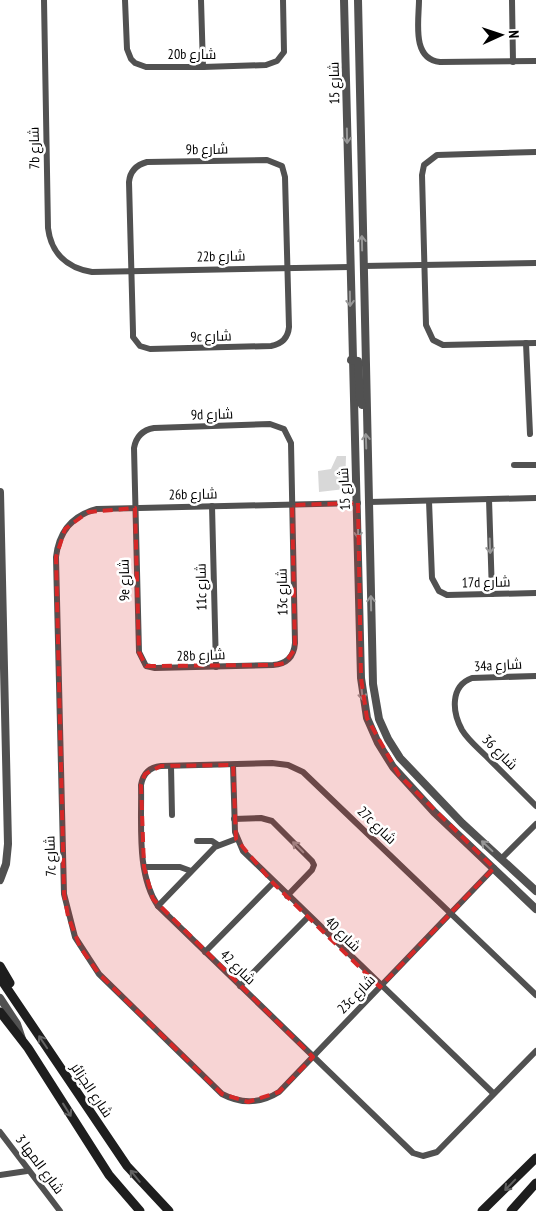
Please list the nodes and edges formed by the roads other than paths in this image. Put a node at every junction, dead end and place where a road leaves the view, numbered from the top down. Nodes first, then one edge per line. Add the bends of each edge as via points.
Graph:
1 (44, 0) edge
2 (125, 0) edge
3 (201, 0) edge
4 (283, 0) edge
5 (344, 0) edge
6 (358, 0) edge
7 (419, 0) edge
8 (512, 0) edge
9 (536, 61) edge
10 (513, 62) junction
11 (203, 67) junction
12 (536, 152) edge
13 (536, 262) edge
14 (424, 265) junction
15 (363, 266) junction
16 (350, 267) junction
17 (288, 268) junction
18 (130, 271) junction
19 (92, 272) joint
20 (526, 343) junction
21 (536, 343) edge
22 (352, 360) junction
23 (365, 408) junction
24 (530, 434) dead end
25 (514, 465) dead end
26 (536, 465) edge
27 (0, 492) edge
28 (536, 498) edge
29 (489, 499) junction
30 (429, 501) junction
31 (358, 502) junction
32 (369, 502) junction
33 (292, 504) junction
34 (212, 506) junction
35 (136, 508) junction
36 (56, 556) joint
37 (359, 590) junction
38 (492, 594) junction
39 (536, 594) edge
40 (372, 624) junction
41 (139, 652) joint
42 (273, 665) joint
43 (216, 667) junction
44 (536, 676) edge
45 (467, 737) joint
46 (233, 764) junction
47 (161, 766) joint
48 (171, 766) junction
49 (536, 806) edge
50 (434, 812) junction
51 (172, 816) dead end
52 (234, 819) junction
53 (462, 823) junction
54 (536, 824) edge
55 (236, 839) junction
56 (197, 841) dead end
57 (218, 845) junction
58 (501, 859) junction
59 (144, 867) junction
60 (494, 868) junction
61 (192, 871) junction
62 (0, 880) edge
63 (272, 882) junction
64 (536, 891) edge
65 (287, 896) junction
66 (158, 906) junction
67 (536, 909) edge
68 (450, 913) junction
69 (308, 916) junction
70 (205, 952) junction
71 (0, 966) edge
72 (0, 978) edge
73 (240, 986) junction
74 (380, 987) junction
75 (536, 995) edge
76 (0, 998) edge
77 (0, 1012) edge
78 (24, 1013) junction
79 (22, 1039) junction
80 (536, 1050) edge
81 (313, 1057) junction
82 (493, 1093) junction
83 (222, 1094) joint
84 (0, 1132) edge
85 (536, 1158) edge
86 (28, 1170) junction
87 (0, 1175) edge
88 (536, 1183) edge
89 (60, 1211) edge
90 (140, 1211) edge
91 (169, 1211) edge
92 (482, 1211) edge
93 (511, 1211) edge

1 - 19 street, 7b شارع via 49,236 62,258 76,268
2 - 11 street, 20b شارع via 127,49 131,60 140,66
3 - 11 street
4 - 11 street, 20b شارع via 284,52 277,61 266,65
5 -> 16 street, شارع 15
15 -> 6 street, شارع 15
7 - 10 street via 419,41 424,54 435,62
8 - 10 street
9 - 10 street
12 - 14 street via 437,155 427,160 422,176
13 - 14 street
14 - 15 street
14 - 20 street via 426,325 433,340 449,345
15 - 23 street, شارع 15
16 - 17 street, 22b شارع
16 -> 22 street, شارع 15
17 - 18 street, 22b شارع
17 - 18 street, 9c شارع via 288,333 282,342 271,346 210,348 150,349 140,346 133,337
17 - 18 street, 9b شارع via 282,166 267,160 147,162 136,166 128,182
18 - 19 street, 22b شارع
20 - 21 street
20 - 24 street
22 - 23 street via 358,361 360,399
22 - 31 street, شارع 15
32 -> 23 street, شارع 15
25 - 26 street
27 - 62 street via 8,844
28 - 29 street
29 - 30 street
29 -> 38 street
30 - 32 street
30 - 38 street, 17d شارع via 432,578 436,587 447,595
31 - 33 street, 26b شارع
31 -> 37 street, شارع 15
40 -> 32 street, شارع 15
33 - 34 street, 26b شارع
33 - 35 street, 9d شارع via 290,438 280,426 270,424 144,431 134,448
33 - 42 street, 13c شارع via 295,649 285,663
34 - 35 street, 26b شارع
34 - 43 street, 11c شارع
35 - 36 street, 26b شارع via 97,509 79,516 65,529
35 - 41 street, 9e شارع
36 - 83 street, 7c شارع via 64,885 68,916 80,947 99,974
37 - 40 street via 363,624
37 -> 50 street, شارع 15 via 361,678 367,718 384,755
38 - 39 street, 17d شارع
40 - 53 street, شارع 15 via 374,692 384,732 408,767
41 - 43 street, 28b شارع via 142,662 150,668
42 - 43 street, 28b شارع
44 - 45 street, 34a شارع via 479,677 461,684 455,705 458,722
45 - 49 street, شارع 36
46 - 48 street, 27c شارع
46 - 52 street, شارع 40
46 - 68 street, 27c شارع via 280,764 303,772
47 - 48 street, 27c شارع
47 - 59 street, شارع 42 via 150,769 142,779
48 - 51 street
50 - 53 street via 440,807
50 - 60 street, شارع 15
52 - 55 street, شارع 40
65 -> 52 street via 312,870 312,860 272,820
58 -> 53 street, شارع 15
54 - 58 street
55 - 57 street
55 - 63 street, شارع 40 via 242,851
56 - 57 street via 212,841
57 - 61 street
58 - 64 street, شارع 15
59 - 61 street via 180,867
59 - 66 street, شارع 42 via 149,891
60 - 67 street, شارع 15
60 - 68 street, 23c شارع
61 - 66 street
63 - 65 street, شارع 40
63 - 70 street
65 - 69 street, شارع 40
66 - 70 street, شارع 42
68 - 74 street, 23c شارع
68 - 75 street, 27c شارع
69 - 73 street
69 - 74 street, شارع 40
70 - 73 street, شارع 42
71 - 78 main road
72 - 78 main road, شارع الجزائر
73 - 81 street, شارع 42
74 - 81 street, 23c شارع
74 - 82 street, شارع 40
76 - 79 street via 17,1024
77 - 79 main road
91 -> 78 main road, شارع الجزائر via 123,1161
79 -> 90 main road via 109,1174
80 - 82 street
81 - 82 street, شارع 42 via 413,1153 423,1156 437,1152
81 - 83 street, 23c شارع via 279,1092 266,1099 239,1101
84 - 86 street, شارع المها 3
85 -> 92 main road
86 - 87 street
86 - 89 street, شارع المها 3
88 - 93 main road

